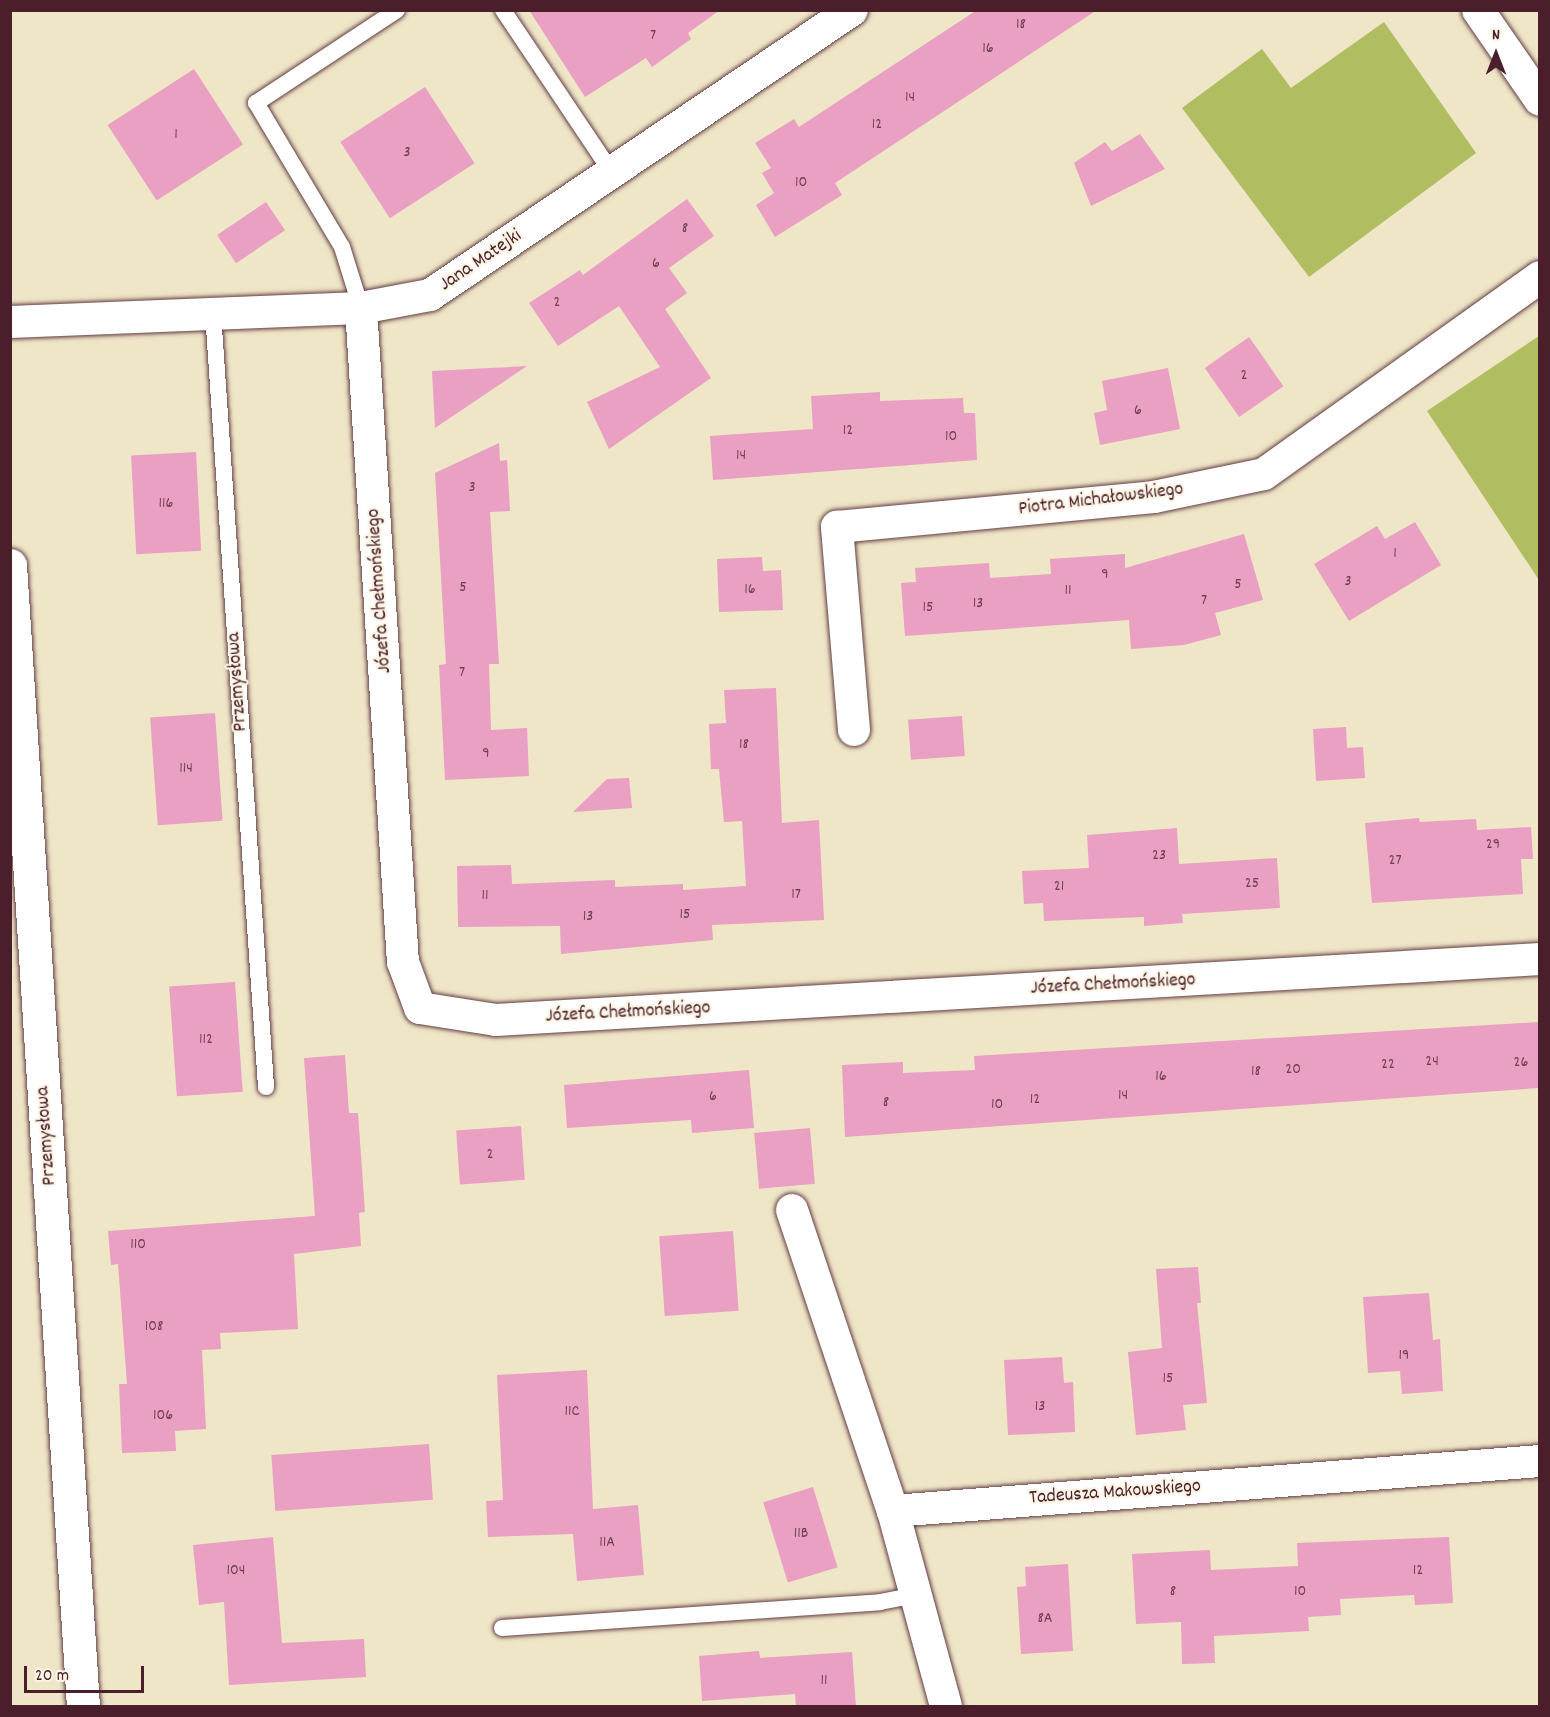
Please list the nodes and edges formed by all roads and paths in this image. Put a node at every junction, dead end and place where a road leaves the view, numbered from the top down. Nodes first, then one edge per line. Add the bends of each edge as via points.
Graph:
1 (397, 10) edge
2 (503, 10) edge
3 (852, 10) edge
4 (1478, 10) edge
5 (1539, 100) edge
6 (612, 173) junction
7 (1539, 277) edge
8 (361, 308) junction
9 (213, 313) junction
10 (10, 322) edge
11 (10, 565) edge
12 (854, 730) dead end
13 (1539, 959) edge
14 (266, 1088) dead end
15 (792, 1210) dead end
16 (1539, 1461) edge
17 (893, 1511) junction
18 (915, 1594) junction
19 (502, 1628) dead end
20 (83, 1707) edge
21 (946, 1707) edge

1 - 8 lane via 256,103 342,247
2 - 6 lane
3 - 6 street, Jana Matejki
4 - 5 street
6 - 8 street, Jana Matejki via 430,295
7 - 12 street, Piotra Michałowskiego via 1264,474 1154,497 837,527
8 - 9 street, Jana Matejki
8 - 13 street, Józefa Chełmońskiego via 403,962 420,1008 496,1020
9 - 10 street, Jana Matejki
9 - 14 lane, Przemysłowa
11 - 20 main road, Przemysłowa
15 - 17 street
16 - 17 street, Tadeusza Makowskiego
17 - 18 street
18 - 19 lane via 880,1602
18 - 21 street

